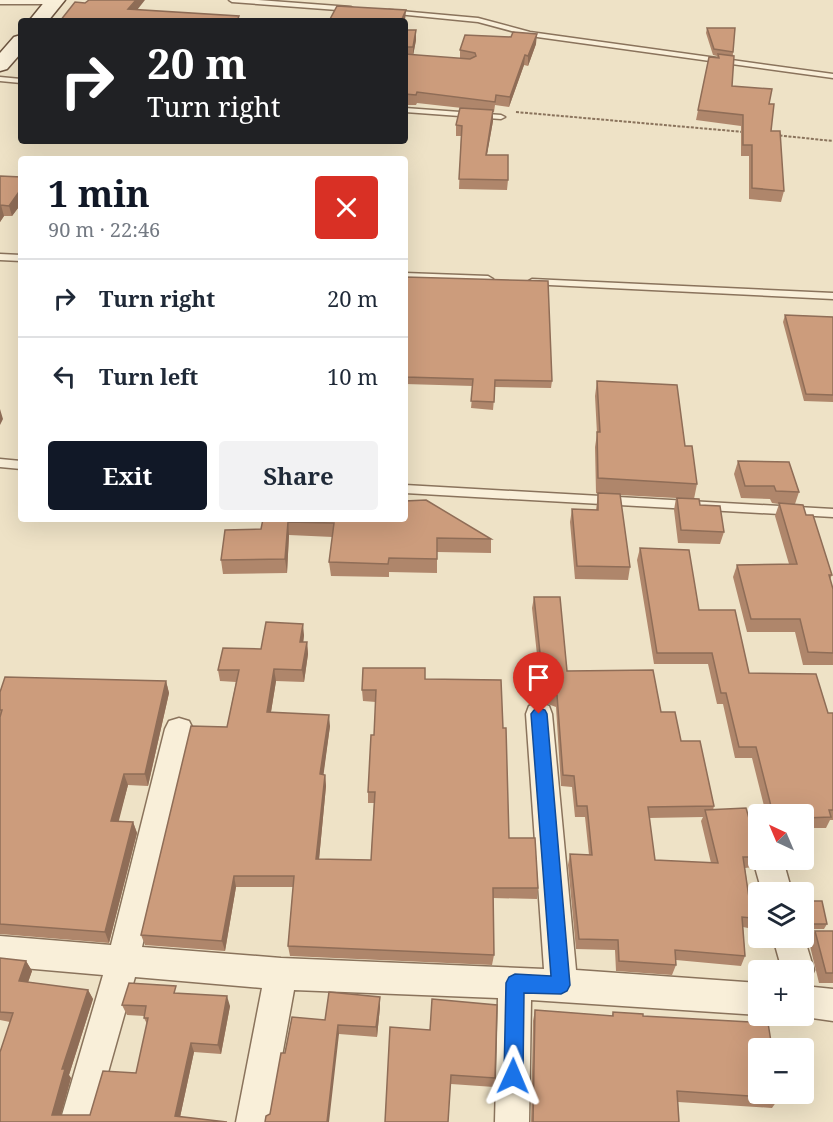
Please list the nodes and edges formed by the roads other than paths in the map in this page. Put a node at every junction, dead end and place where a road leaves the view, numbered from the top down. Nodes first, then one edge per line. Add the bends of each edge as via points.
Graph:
1 (232, 0) edge
2 (55, 1) edge
3 (0, 2) edge
4 (363, 10) edge
5 (386, 12) edge
6 (41, 18) edge
7 (18, 44) edge
8 (0, 65) edge
9 (833, 76) edge
10 (0, 79) edge
11 (18, 81) edge
12 (408, 110) edge
13 (501, 117) road end
14 (0, 257) edge
15 (18, 258) edge
16 (408, 276) edge
17 (500, 280) edge
18 (524, 281) edge
19 (833, 296) edge
20 (0, 463) edge
21 (18, 465) edge
22 (408, 489) edge
23 (833, 513) edge
24 (539, 714) dead end
25 (179, 729) dead end
26 (0, 951) edge
27 (123, 962) junction
28 (281, 974) junction
29 (515, 983) junction
30 (561, 985) junction
31 (748, 998) edge
32 (77, 1122) edge
33 (253, 1122) edge
34 (512, 1122) edge

1 - 4 lane
2 - 3 lane
2 - 6 street
5 - 9 lane via 478,20 530,34
7 - 8 street
10 - 11 lane
12 - 13 lane
14 - 15 lane
16 - 17 lane
18 - 19 lane
20 - 21 lane
22 - 23 lane
24 - 30 street
25 - 27 street
26 - 27 street
27 - 28 street
27 - 32 street
28 - 29 street
28 - 33 street
29 - 30 street
29 - 34 street
30 - 31 street

